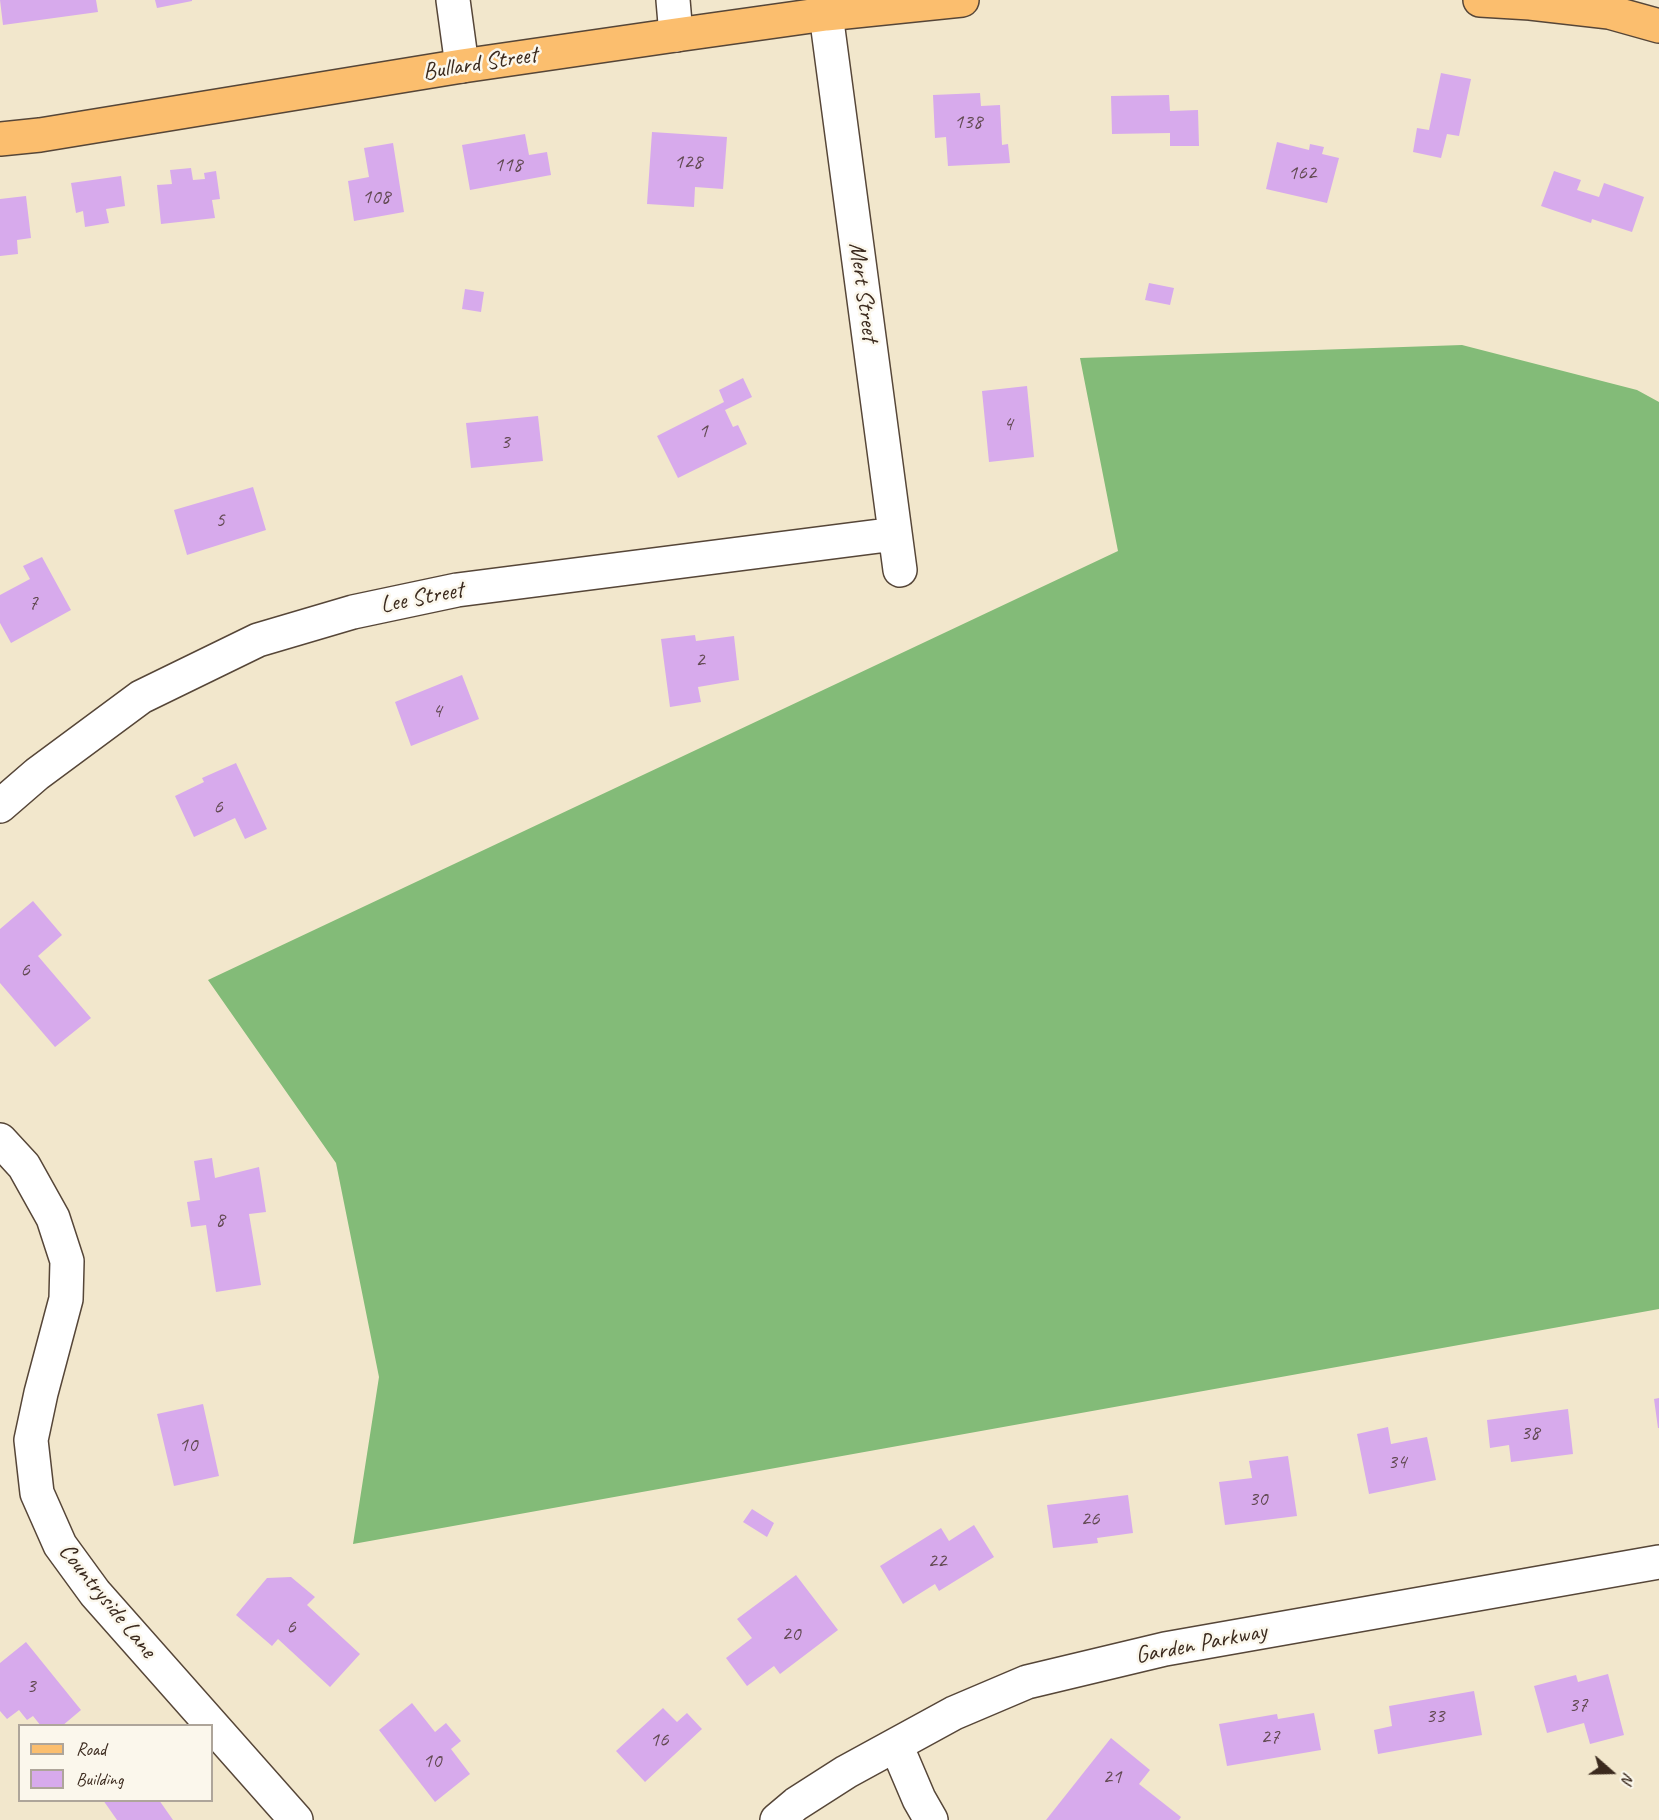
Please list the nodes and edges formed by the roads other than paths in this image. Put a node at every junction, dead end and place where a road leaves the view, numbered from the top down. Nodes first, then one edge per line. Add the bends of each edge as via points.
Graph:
1 (453, 0) edge
2 (673, 0) edge
3 (962, 0) edge
4 (1480, 0) edge
5 (1584, 4) edge
6 (826, 14) junction
7 (1659, 26) edge
8 (676, 35) junction
9 (462, 66) junction
10 (0, 139) edge
11 (895, 534) junction
12 (900, 570) dead end
13 (0, 806) edge
14 (0, 1140) edge
15 (1659, 1562) edge
16 (211, 1724) edge
17 (213, 1726) edge
18 (896, 1745) junction
19 (296, 1820) edge
20 (777, 1820) edge
21 (931, 1820) edge

1 - 9 street
2 - 8 street
3 - 6 main road, Bullard Street
4 - 5 main road
5 - 7 main road
6 - 8 main road, Bullard Street
6 - 11 street, Mert Street
8 - 9 main road, Bullard Street
9 - 10 main road, Bullard Street
11 - 12 street, Mert Street
11 - 13 street, Lee Street via 457,590 353,612 258,640 141,697
14 - 16 street, Countryside Lane via 24,1166 53,1218 67,1261 66,1299 40,1393 32,1440 37,1493 60,1545 95,1593
15 - 18 street, Garden Parkway via 1098,1664 1027,1682 954,1713
17 - 19 street, Countryside Lane
18 - 20 street, Garden Parkway via 846,1772
18 - 21 street

